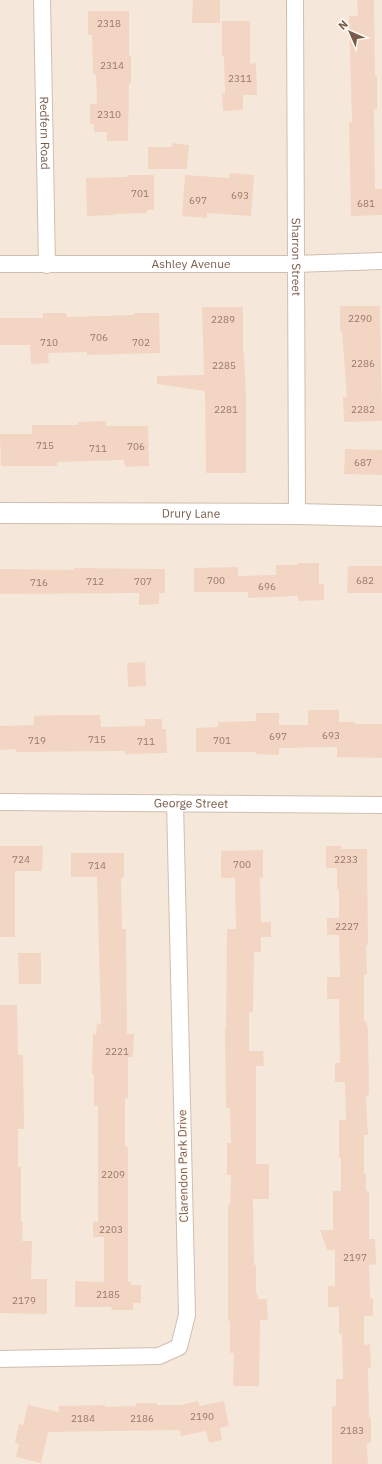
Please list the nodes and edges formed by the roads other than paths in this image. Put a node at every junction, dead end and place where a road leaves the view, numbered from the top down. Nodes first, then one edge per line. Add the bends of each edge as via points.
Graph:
1 (42, 0) edge
2 (295, 0) edge
3 (382, 261) edge
4 (0, 264) edge
5 (295, 264) junction
6 (46, 265) junction
7 (0, 513) edge
8 (297, 514) junction
9 (382, 516) edge
10 (0, 802) edge
11 (176, 803) junction
12 (382, 805) edge
13 (0, 1359) edge

1 - 6 street, Redfern Road
2 - 5 street, Sharron Street
3 - 5 street, Ashley Avenue
4 - 6 street, Ashley Avenue
5 - 6 street, Ashley Avenue
5 - 8 street, Sharron Street
7 - 8 street, Drury Lane
8 - 9 street, Drury Lane
10 - 11 street, George Street
11 - 12 street, George Street
11 - 13 street, Clarendon Park Drive via 186,1315 179,1346 159,1356

